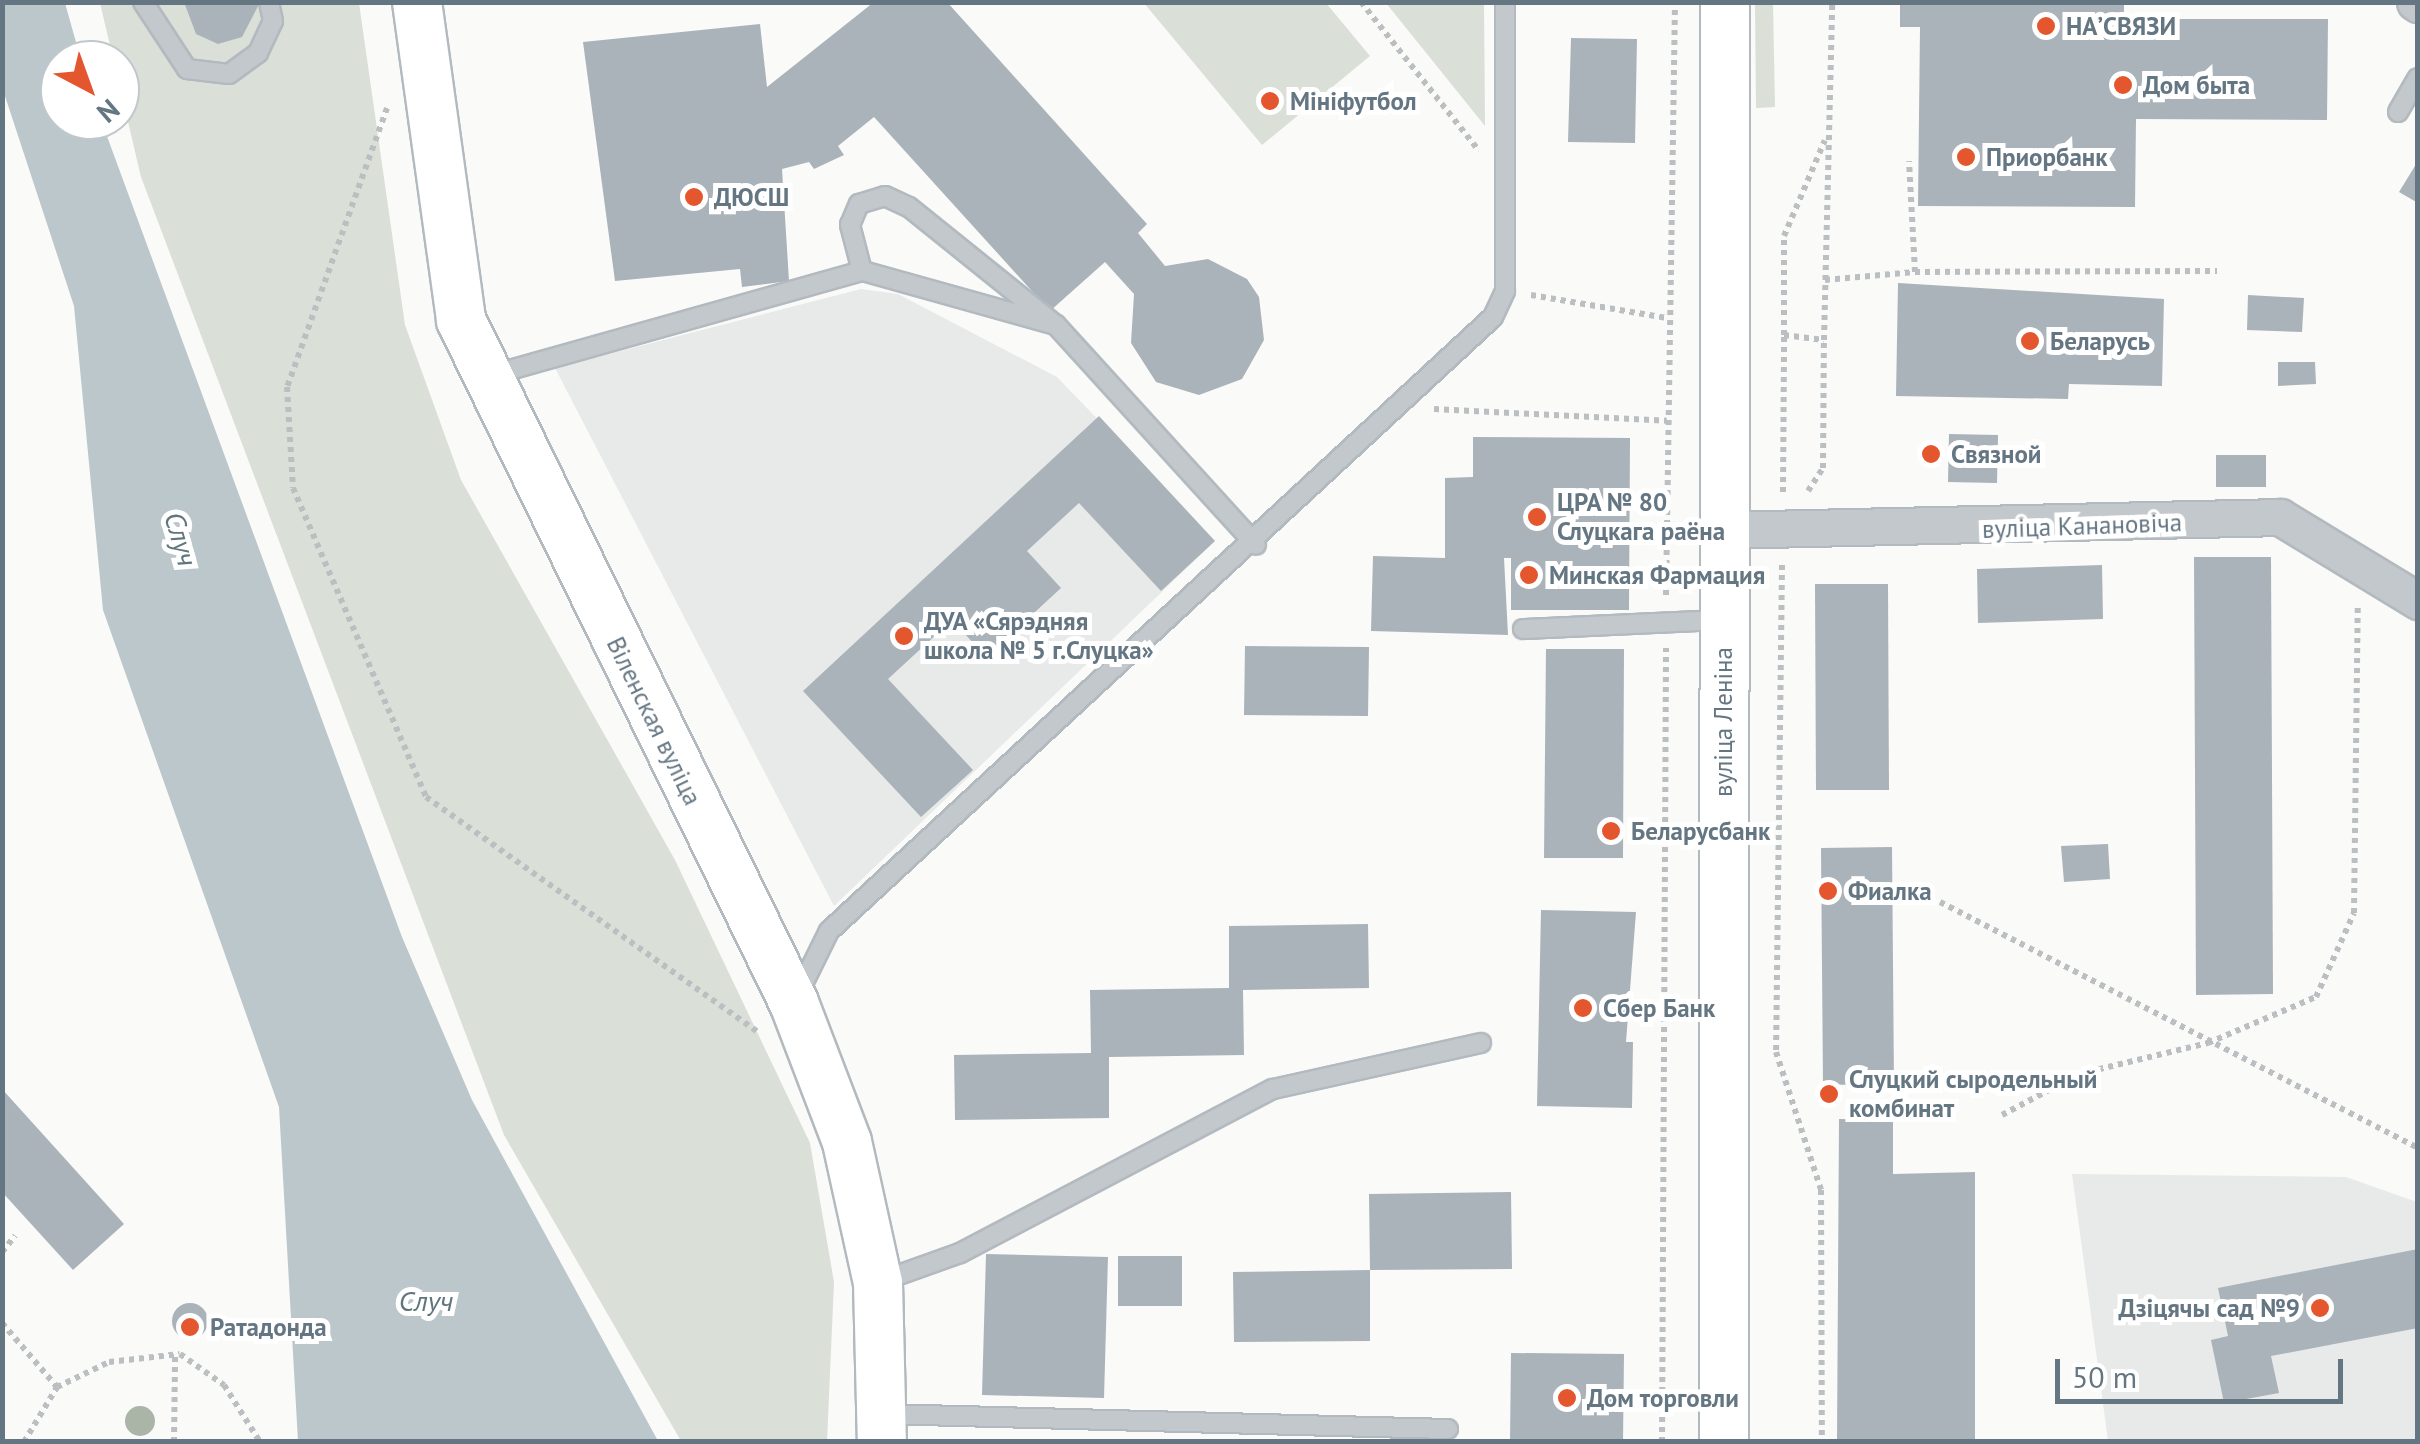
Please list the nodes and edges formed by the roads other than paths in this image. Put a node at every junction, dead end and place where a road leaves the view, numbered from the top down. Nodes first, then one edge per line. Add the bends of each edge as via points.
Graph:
1 (142, 2) edge
2 (268, 2) edge
3 (417, 2) edge
4 (1505, 2) edge
5 (1725, 2) edge
6 (2418, 78) edge
7 (2398, 112) dead end
8 (862, 271) junction
9 (1056, 325) junction
10 (484, 378) junction
11 (1722, 530) junction
12 (1256, 545) junction
13 (2418, 601) edge
14 (1723, 620) junction
15 (1523, 629) dead end
16 (782, 1022) junction
17 (1481, 1044) dead end
18 (878, 1283) junction
19 (882, 1428) edge
20 (1448, 1428) dead end
21 (1724, 1442) edge

1 - 2 lane via 187,70 229,74 258,52 272,21
3 - 10 main road, Віленская вуліца via 450,267
4 - 12 lane via 1506,290 1475,340 1394,407
5 - 11 main road, вуліца Леніна
6 - 7 lane
8 - 9 lane
8 - 9 lane via 850,225 859,204 885,196
8 - 10 lane
9 - 12 lane
10 - 16 main road, Віленская вуліца
11 - 13 street, вуліца Канановіча via 2280,517
11 - 14 main road, вуліца Леніна
12 - 16 lane via 829,932
14 - 15 lane
14 - 21 main road, вуліца Леніна
16 - 18 main road, Віленская вуліца via 847,1142
17 - 18 lane via 1272,1089 960,1253
18 - 19 main road, Віленская вуліца
19 - 20 lane

